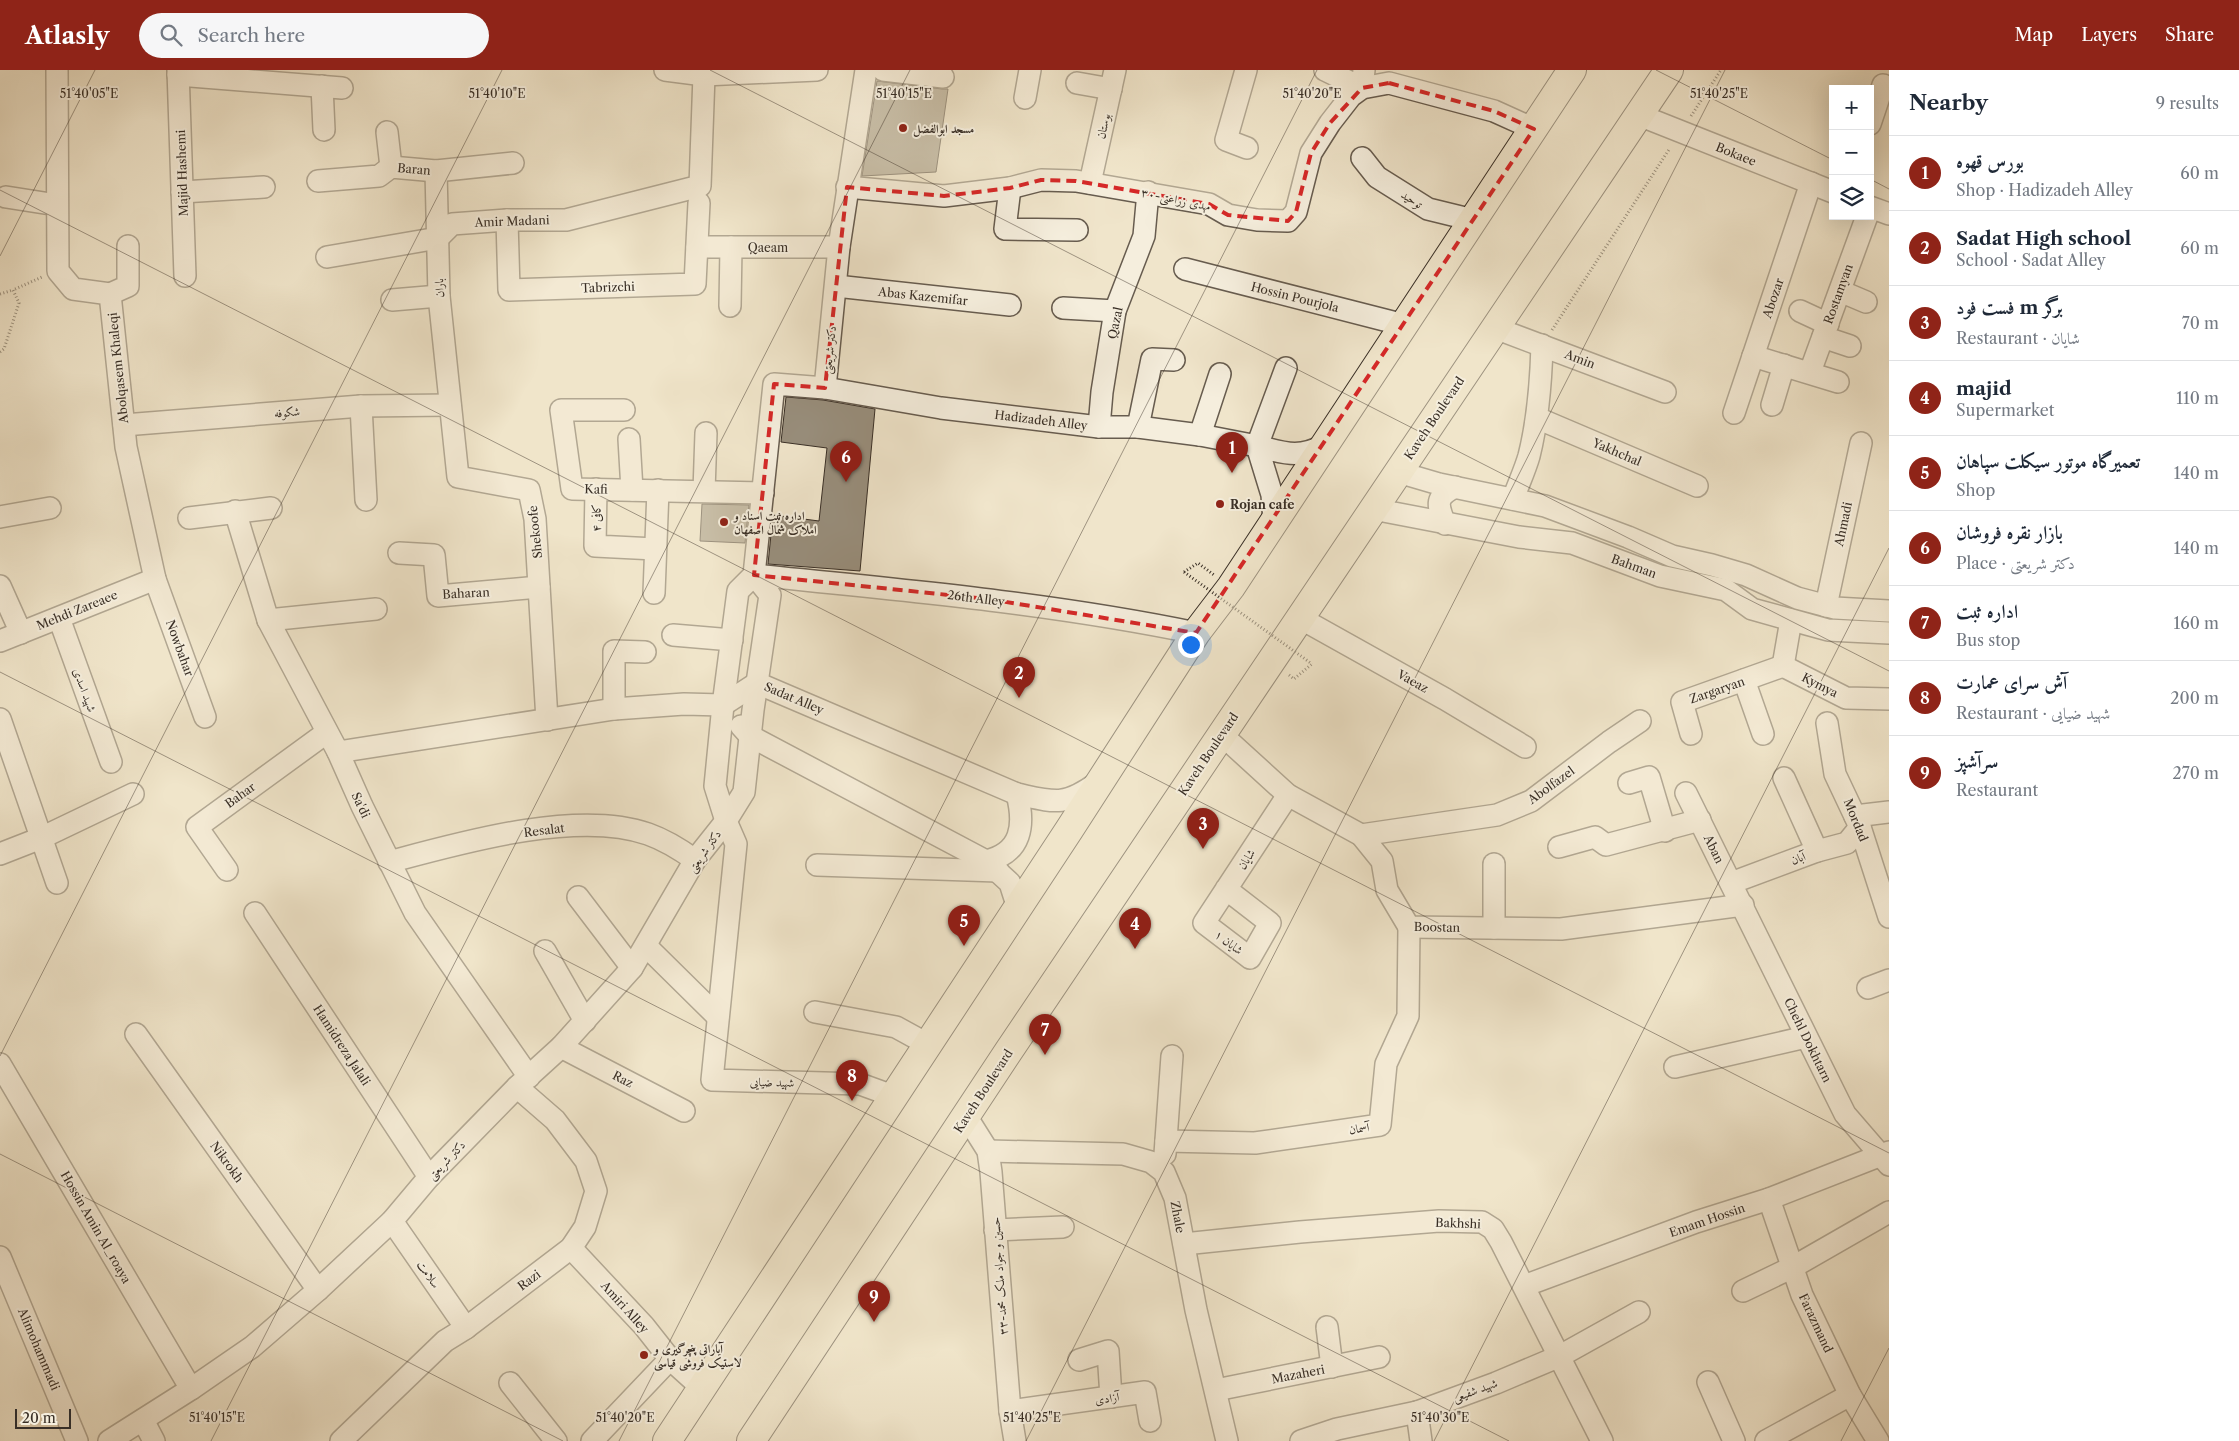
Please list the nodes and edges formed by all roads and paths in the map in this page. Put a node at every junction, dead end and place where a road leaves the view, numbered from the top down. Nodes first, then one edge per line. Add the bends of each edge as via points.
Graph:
1 (57, 70) edge
2 (665, 70) edge
3 (817, 70) edge
4 (866, 70) edge
5 (883, 70) edge
6 (1030, 70) edge
7 (1246, 70) edge
8 (1325, 70) edge
9 (1572, 70) edge
10 (1669, 70) edge
11 (1721, 70) edge
12 (178, 72) edge
13 (704, 75) junction
14 (943, 77) dead end
15 (1113, 79) edge
16 (1363, 79) edge
17 (1077, 83) dead end
18 (1883, 85) dead end
19 (1025, 98) dead end
20 (1874, 112) edge
21 (1639, 115) junction
22 (1534, 129) junction
23 (324, 130) dead end
24 (387, 132) dead end
25 (1681, 132) junction
26 (1247, 148) dead end
27 (1362, 158) dead end
28 (513, 163) dead end
29 (391, 167) junction
30 (436, 171) junction
31 (318, 181) dead end
32 (1090, 183) junction
33 (1812, 183) junction
34 (264, 187) dead end
35 (847, 187) junction
36 (1010, 188) junction
37 (1829, 190) edge
38 (182, 192) junction
39 (1148, 192) junction
40 (699, 194) junction
41 (6, 197) dead end
42 (57, 205) junction
43 (1874, 208) edge
44 (1889, 214) edge
45 (507, 220) junction
46 (1473, 220) junction
47 (1866, 220) edge
48 (1077, 230) dead end
49 (438, 238) junction
50 (128, 246) dead end
51 (697, 247) junction
52 (731, 247) junction
53 (839, 247) junction
54 (327, 257) dead end
55 (1185, 269) dead end
56 (58, 271) junction
57 (185, 276) dead end
58 (836, 286) junction
59 (13, 290) junction
60 (1840, 291) junction
61 (0, 294) edge
62 (110, 294) junction
63 (439, 296) junction
64 (392, 300) dead end
65 (1866, 302) dead end
66 (1010, 305) dead end
67 (730, 306) dead end
68 (1063, 308) dead end
69 (1115, 311) junction
70 (1800, 312) dead end
71 (1404, 325) junction
72 (1495, 328) junction
73 (1825, 331) junction
74 (1542, 345) junction
75 (1850, 346) dead end
76 (0, 352) edge
77 (1753, 356) junction
78 (1174, 360) dead end
79 (1784, 365) junction
80 (1286, 368) dead end
81 (1810, 372) junction
82 (1220, 374) dead end
83 (1838, 382) dead end
84 (825, 388) junction
85 (1665, 392) dead end
86 (450, 405) junction
87 (1772, 405) dead end
88 (361, 406) junction
89 (624, 410) dead end
90 (1734, 413) dead end
91 (1537, 418) junction
92 (124, 425) junction
93 (1138, 427) junction
94 (1099, 428) junction
95 (706, 433) dead end
96 (1200, 435) junction
97 (629, 440) dead end
98 (1861, 443) dead end
99 (1325, 445) junction
100 (1257, 446) junction
101 (1398, 472) junction
102 (1697, 486) dead end
103 (1456, 487) junction
104 (596, 489) junction
105 (632, 490) junction
106 (658, 490) junction
107 (704, 491) junction
108 (763, 493) junction
109 (1513, 499) junction
110 (366, 500) dead end
111 (50, 508) dead end
112 (271, 508) dead end
113 (1373, 509) junction
114 (235, 511) junction
115 (0, 517) edge
116 (189, 518) dead end
117 (1274, 522) junction
118 (1445, 524) junction
119 (655, 548) junction
120 (399, 553) dead end
121 (1198, 563) dead end
122 (754, 575) junction
123 (155, 579) junction
124 (0, 586) edge
125 (539, 587) junction
126 (654, 593) dead end
127 (1826, 606) junction
128 (376, 609) dead end
129 (1889, 611) edge
130 (59, 618) junction
131 (1300, 618) junction
132 (268, 620) junction
133 (1791, 620) junction
134 (21, 633) junction
135 (1196, 633) junction
136 (1889, 633) edge
137 (673, 635) dead end
138 (732, 640) junction
139 (0, 641) edge
140 (644, 652) dead end
141 (1783, 666) junction
142 (1294, 679) dead end
143 (1744, 680) junction
144 (757, 682) junction
145 (1889, 699) edge
146 (722, 705) junction
147 (614, 709) junction
148 (205, 717) dead end
149 (0, 719) edge
150 (547, 720) junction
151 (1640, 721) dead end
152 (1827, 723) dead end
153 (326, 733) junction
154 (1221, 734) junction
155 (1691, 734) dead end
156 (1762, 734) dead end
157 (750, 736) junction
158 (1525, 747) dead end
159 (338, 752) junction
160 (111, 762) dead end
161 (1784, 778) dead end
162 (1098, 783) junction
163 (1629, 784) dead end
164 (1686, 793) dead end
165 (133, 794) dead end
166 (1017, 794) junction
167 (1288, 795) junction
168 (1889, 812) edge
169 (1700, 820) junction
170 (726, 821) junction
171 (1858, 821) junction
172 (1665, 830) junction
173 (1361, 835) junction
174 (41, 838) junction
175 (1559, 846) dead end
176 (1817, 851) junction
177 (0, 854) edge
178 (695, 860) junction
179 (389, 862) junction
180 (1494, 864) dead end
181 (817, 865) dead end
182 (992, 866) junction
183 (227, 870) dead end
184 (57, 883) dead end
185 (1731, 883) junction
186 (1226, 889) junction
187 (578, 897) dead end
188 (1743, 905) junction
189 (1018, 908) junction
190 (255, 913) dead end
191 (1889, 917) edge
192 (1204, 923) joint
193 (1409, 927) junction
194 (1494, 928) junction
195 (646, 946) junction
196 (545, 951) dead end
197 (632, 968) junction
198 (1889, 980) edge
199 (1868, 988) dead end
200 (815, 1012) dead end
201 (718, 1017) junction
202 (585, 1021) junction
203 (136, 1034) dead end
204 (1806, 1037) junction
205 (927, 1044) junction
206 (561, 1047) junction
207 (1172, 1056) dead end
208 (0, 1064) edge
209 (1675, 1067) dead end
210 (523, 1082) junction
211 (893, 1096) junction
212 (684, 1111) dead end
213 (966, 1116) junction
214 (1166, 1141) junction
215 (988, 1151) junction
216 (1887, 1158) edge
217 (1164, 1172) junction
218 (429, 1177) junction
219 (1769, 1199) junction
220 (1889, 1212) edge
221 (392, 1221) junction
222 (1062, 1227) dead end
223 (995, 1230) junction
224 (1184, 1244) junction
225 (571, 1248) junction
226 (0, 1257) edge
227 (1793, 1267) junction
228 (1524, 1286) junction
229 (318, 1290) junction
230 (1743, 1291) dead end
231 (1639, 1312) dead end
232 (1327, 1327) dead end
233 (466, 1328) junction
234 (1560, 1356) junction
235 (1379, 1357) dead end
236 (670, 1359) junction
237 (1079, 1360) dead end
238 (1332, 1367) junction
239 (1708, 1382) dead end
240 (510, 1383) dead end
241 (701, 1387) junction
242 (191, 1389) junction
243 (1216, 1390) junction
244 (1850, 1395) junction
245 (1110, 1397) junction
246 (1010, 1411) junction
247 (1417, 1412) junction
248 (142, 1420) junction
249 (1150, 1421) dead end
250 (355, 1437) edge
251 (77, 1441) edge
252 (108, 1441) edge
253 (154, 1441) edge
254 (556, 1441) edge
255 (592, 1441) edge
256 (667, 1441) edge
257 (751, 1441) edge
258 (1015, 1441) edge
259 (1227, 1441) edge
260 (1301, 1441) edge
261 (1421, 1441) edge
262 (1602, 1441) edge
263 (1734, 1441) edge
264 (1766, 1441) edge
265 (1878, 1441) edge

1 - 42 street
2 - 13 street
3 - 13 street
4 - 35 street, دکتر شریعتی
5 - 14 street
6 - 19 street
7 - 26 street via 1226,140
8 - 16 street
9 - 22 main road
10 - 21 main road, Kaveh Boulevard
11 - 25 path
12 - 23 street via 332,87
12 - 38 street, Majid Hashemi
13 - 40 street, Tabrizchi
15 - 17 street
15 - 32 street, بوستان
16 - 22 street via 1494,111
16 - 39 street, ۳۰-مهدی زراعتی via 1310,153 1296,212 1288,221 1228,215 1209,204
18 - 20 street
21 - 25 street, Bokaee
21 - 72 main road, Kaveh Boulevard
22 - 46 main road
24 - 29 street
25 - 33 street, Bokaee
25 - 74 path
27 - 46 street, توحید via 1377,177 1428,209
28 - 30 street, Baran
29 - 30 street, Baran
29 - 31 street, Baran via 379,176
30 - 49 street, باران
32 - 36 street, ۳۰-مهدی زراعتی via 1041,180
32 - 39 street, ۳۰-مهدی زراعتی
33 - 37 street, Bokaee
33 - 77 street, Abozar
34 - 38 street
35 - 36 street, ۳۰-مهدی زراعتی via 944,196
35 - 53 street, دکتر شریعتی
36 - 48 street via 1005,229
38 - 57 street, Majid Hashemi
39 - 69 street, Qazal via 1144,236
40 - 45 street, Amir Madani via 566,220
40 - 51 street, Tabrizchi
41 - 42 street
42 - 56 street
43 - 44 street
45 - 49 street, Amir Madani via 452,224
45 - 51 street, Tabrizchi via 509,290 696,284
46 - 71 main road
47 - 60 street, Rostamyan
49 - 54 street, Amir Madani
49 - 63 street, باران
50 - 62 street via 128,286
51 - 52 street, Qaeam
52 - 53 street, Qaeam
52 - 67 street
53 - 58 street, دکتر شریعتی
55 - 71 street, Hossin Pourjola
56 - 59 path
56 - 62 street, Abolqasem Khaleqi via 73,289
58 - 66 street, Abas Kazemifar
58 - 84 street, دکتر شریعتی
59 - 61 path
59 - 76 path via 19,303 4,349
60 - 65 street
60 - 73 street, Rostamyan
62 - 92 street, Abolqasem Khaleqi
63 - 64 street
63 - 86 street, باران
68 - 69 street
69 - 94 street, Qazal
70 - 73 street
71 - 99 main road
72 - 74 street, Amin
72 - 101 main road, Kaveh Boulevard
73 - 75 street
73 - 81 street, Rostamyan
74 - 85 street, Amin
74 - 91 street
77 - 79 street
77 - 90 street, Abozar
78 - 93 street via 1152,359
79 - 81 street
79 - 87 street
80 - 100 street
81 - 83 street
82 - 96 street
84 - 94 street, Hadizadeh Alley via 941,408
84 - 108 street, دکتر شریعتی via 774,384
86 - 88 street, شکوفه
86 - 125 street, Shekoofe via 458,476 530,490
88 - 92 street, شکوفه
88 - 110 street
89 - 104 street, Kafi via 561,410 572,489
91 - 102 street, Yakhchal
91 - 109 street via 1529,457
92 - 123 street, Abolqasem Khaleqi
93 - 94 street, Hadizadeh Alley
93 - 96 street, Hadizadeh Alley
95 - 107 street
96 - 100 street, Hadizadeh Alley
97 - 105 street
98 - 127 street, Ahmadi
99 - 100 street, Hadizadeh Alley via 1309,453 1294,455
99 - 117 main road
100 - 117 street via 1272,495
101 - 103 street, Bahman
101 - 113 main road, Kaveh Boulevard
103 - 109 street, Bahman
103 - 118 street via 1445,492 1438,501
104 - 105 street, Kafi
104 - 119 street, کافی ۴ via 595,546
105 - 106 street, Kafi
106 - 107 street, Kafi
106 - 119 street
107 - 108 street, Kafi
108 - 122 street, دکتر شریعتی
109 - 127 street, Bahman via 1545,506 1672,556 1737,573 1797,598
111 - 115 street
112 - 114 street
113 - 118 street, Bahman
113 - 131 main road, Kaveh Boulevard
114 - 116 street
114 - 132 street, Sa'di
117 - 135 main road
118 - 133 street, Bahman via 1572,543 1660,576 1726,590 1752,609
119 - 126 street
120 - 125 street, Baharan via 434,555 438,596
121 - 142 path, bridge via 1184,572 1312,664
122 - 135 street, 26th Alley via 988,599
122 - 138 street, دکتر شریعتی via 738,591
122 - 144 street, دکتر شریعتی via 770,595
123 - 130 street, Mehdi Zareaee
123 - 148 street, Nowbahar
124 - 134 street
125 - 150 street, Shekoofe
127 - 129 street, Bahman
128 - 132 street
130 - 134 street, Mehdi Zareaee
130 - 160 street, شهید اسدی
131 - 154 main road, Kaveh Boulevard
131 - 158 street, Vaeaz
132 - 153 street, Sa'di
133 - 136 street, Bahman via 1828,630
133 - 141 street
134 - 139 street, Mehdi Zareaee
135 - 162 main road
137 - 138 street
138 - 146 street, دکتر شریعتی
140 - 147 street via 614,651
141 - 143 street, Zargaryan
141 - 145 street, Kymya via 1846,698
143 - 155 street, Zargaryan via 1682,702
143 - 156 street
144 - 146 street, Sadat Alley
144 - 157 street, دکتر شریعتی
144 - 166 street, Sadat Alley
146 - 147 street
146 - 157 street
146 - 170 street, دکتر شریعتی via 716,786
147 - 150 street
149 - 174 street
150 - 159 street
151 - 173 street, Abolfazel via 1531,802 1497,815
152 - 171 street, Mordad via 1835,774
153 - 159 street, Sa'di
153 - 183 street, Bahar via 197,827
154 - 167 street, Boostan
154 - 213 main road, Kaveh Boulevard
157 - 170 street, دکتر شریعتی via 744,792
157 - 182 street
159 - 179 street, Sa'di
161 - 176 street
162 - 166 street, Sadat Alley via 1063,802
162 - 189 main road
163 - 172 street via 1649,777
164 - 169 street, Aban
165 - 174 street
166 - 182 street via 1021,827 1012,846
167 - 173 street, Boostan
167 - 186 street, شایان
168 - 171 street
169 - 172 street
169 - 185 street, Aban
170 - 178 street, دکتر شریعتی
170 - 201 street, شهید ضیایی via 736,844
171 - 176 street, آبان via 1847,843
171 - 191 street, Mordad
172 - 175 street via 1606,845 1595,837
173 - 193 street, Boostan via 1382,861 1387,890
174 - 177 street
174 - 184 street
176 - 185 street, آبان
178 - 179 street, Resalat via 649,834 617,827 560,827 478,839
178 - 195 street, دکتر شریعتی
179 - 210 street, Sa'di via 414,913
180 - 194 street
181 - 182 street
182 - 189 street via 1010,883
185 - 188 street, Aban
186 - 192 street, شایان
186 - 192 street, شایان ۱ via 1270,923 1250,958
187 - 197 street
188 - 194 street, Boostan via 1561,929
188 - 204 street, Chehl Dokhtarn
189 - 205 main road
190 - 218 street, Hamidreza Jalali
193 - 194 street, Boostan
193 - 214 street, آسمان via 1408,1016 1386,1064 1380,1125 1255,1143
195 - 197 street, دکتر شریعتی
195 - 201 street
196 - 202 street
197 - 202 street, دکتر شریعتی
198 - 199 street
200 - 205 street via 896,1026
201 - 211 street, شهید ضیایی via 712,1080 860,1084
202 - 206 street, دکتر شریعتی
203 - 229 street, Nikrokh
204 - 209 street
204 - 216 street, Chehl Dokhtarn via 1845,1114
205 - 211 main road
206 - 210 street, دکتر شریعتی
206 - 212 street, Raz
207 - 214 street
208 - 242 street, Hossin Amin Al_roaya
210 - 218 street, دکتر شریعتی
210 - 225 street, Razi via 586,1161 596,1192 585,1227
211 - 241 main road
213 - 215 street, ۳۳-حسین و جواد ملک محمد
213 - 257 main road, Kaveh Boulevard
214 - 217 street
215 - 217 street via 1123,1154 1151,1162
215 - 223 street, ۳۳-حسین و جواد ملک محمد
216 - 219 street, Emam Hossin
217 - 224 street, Zhale via 1175,1198
218 - 221 street, دکتر شریعتی
219 - 227 street, Farazmand
219 - 228 street, Emam Hossin via 1696,1222
220 - 227 street
221 - 229 street, دکتر شریعتی
221 - 233 street, سلامت
222 - 223 street
223 - 246 street, ۳۳-حسین و جواد ملک محمد
224 - 228 street, Bakhshi via 1439,1222 1482,1222 1493,1229
224 - 243 street, Zhale
225 - 233 street, Razi
225 - 236 street, Amiri Alley via 644,1326
226 - 251 street, Alimohammadi
227 - 230 street
227 - 244 street, Farazmand via 1802,1294
228 - 234 street, Bakhshi
229 - 242 street, دکتر شریعتی via 252,1347
231 - 234 street, شهید شفیعی
232 - 238 street
233 - 250 street, Razi via 445,1341
234 - 247 street, شهید شفیعی
234 - 262 street, Bakhshi
235 - 238 street, Mazaheri
236 - 241 street, Amiri Alley
236 - 255 street
237 - 245 street via 1108,1351
238 - 243 street, Mazaheri
239 - 263 street
240 - 254 street
241 - 256 main road
242 - 248 street, دکتر شریعتی
243 - 259 street, Zhale
244 - 264 street
244 - 265 street, Farazmand
245 - 246 street, آزادی
245 - 249 street, آزادی via 1145,1392
246 - 258 street, ۳۳-حسین و جواد ملک محمد
247 - 260 street, شهید شفیعی via 1337,1429
247 - 261 street
248 - 252 street, دکتر شریعتی
248 - 253 street

